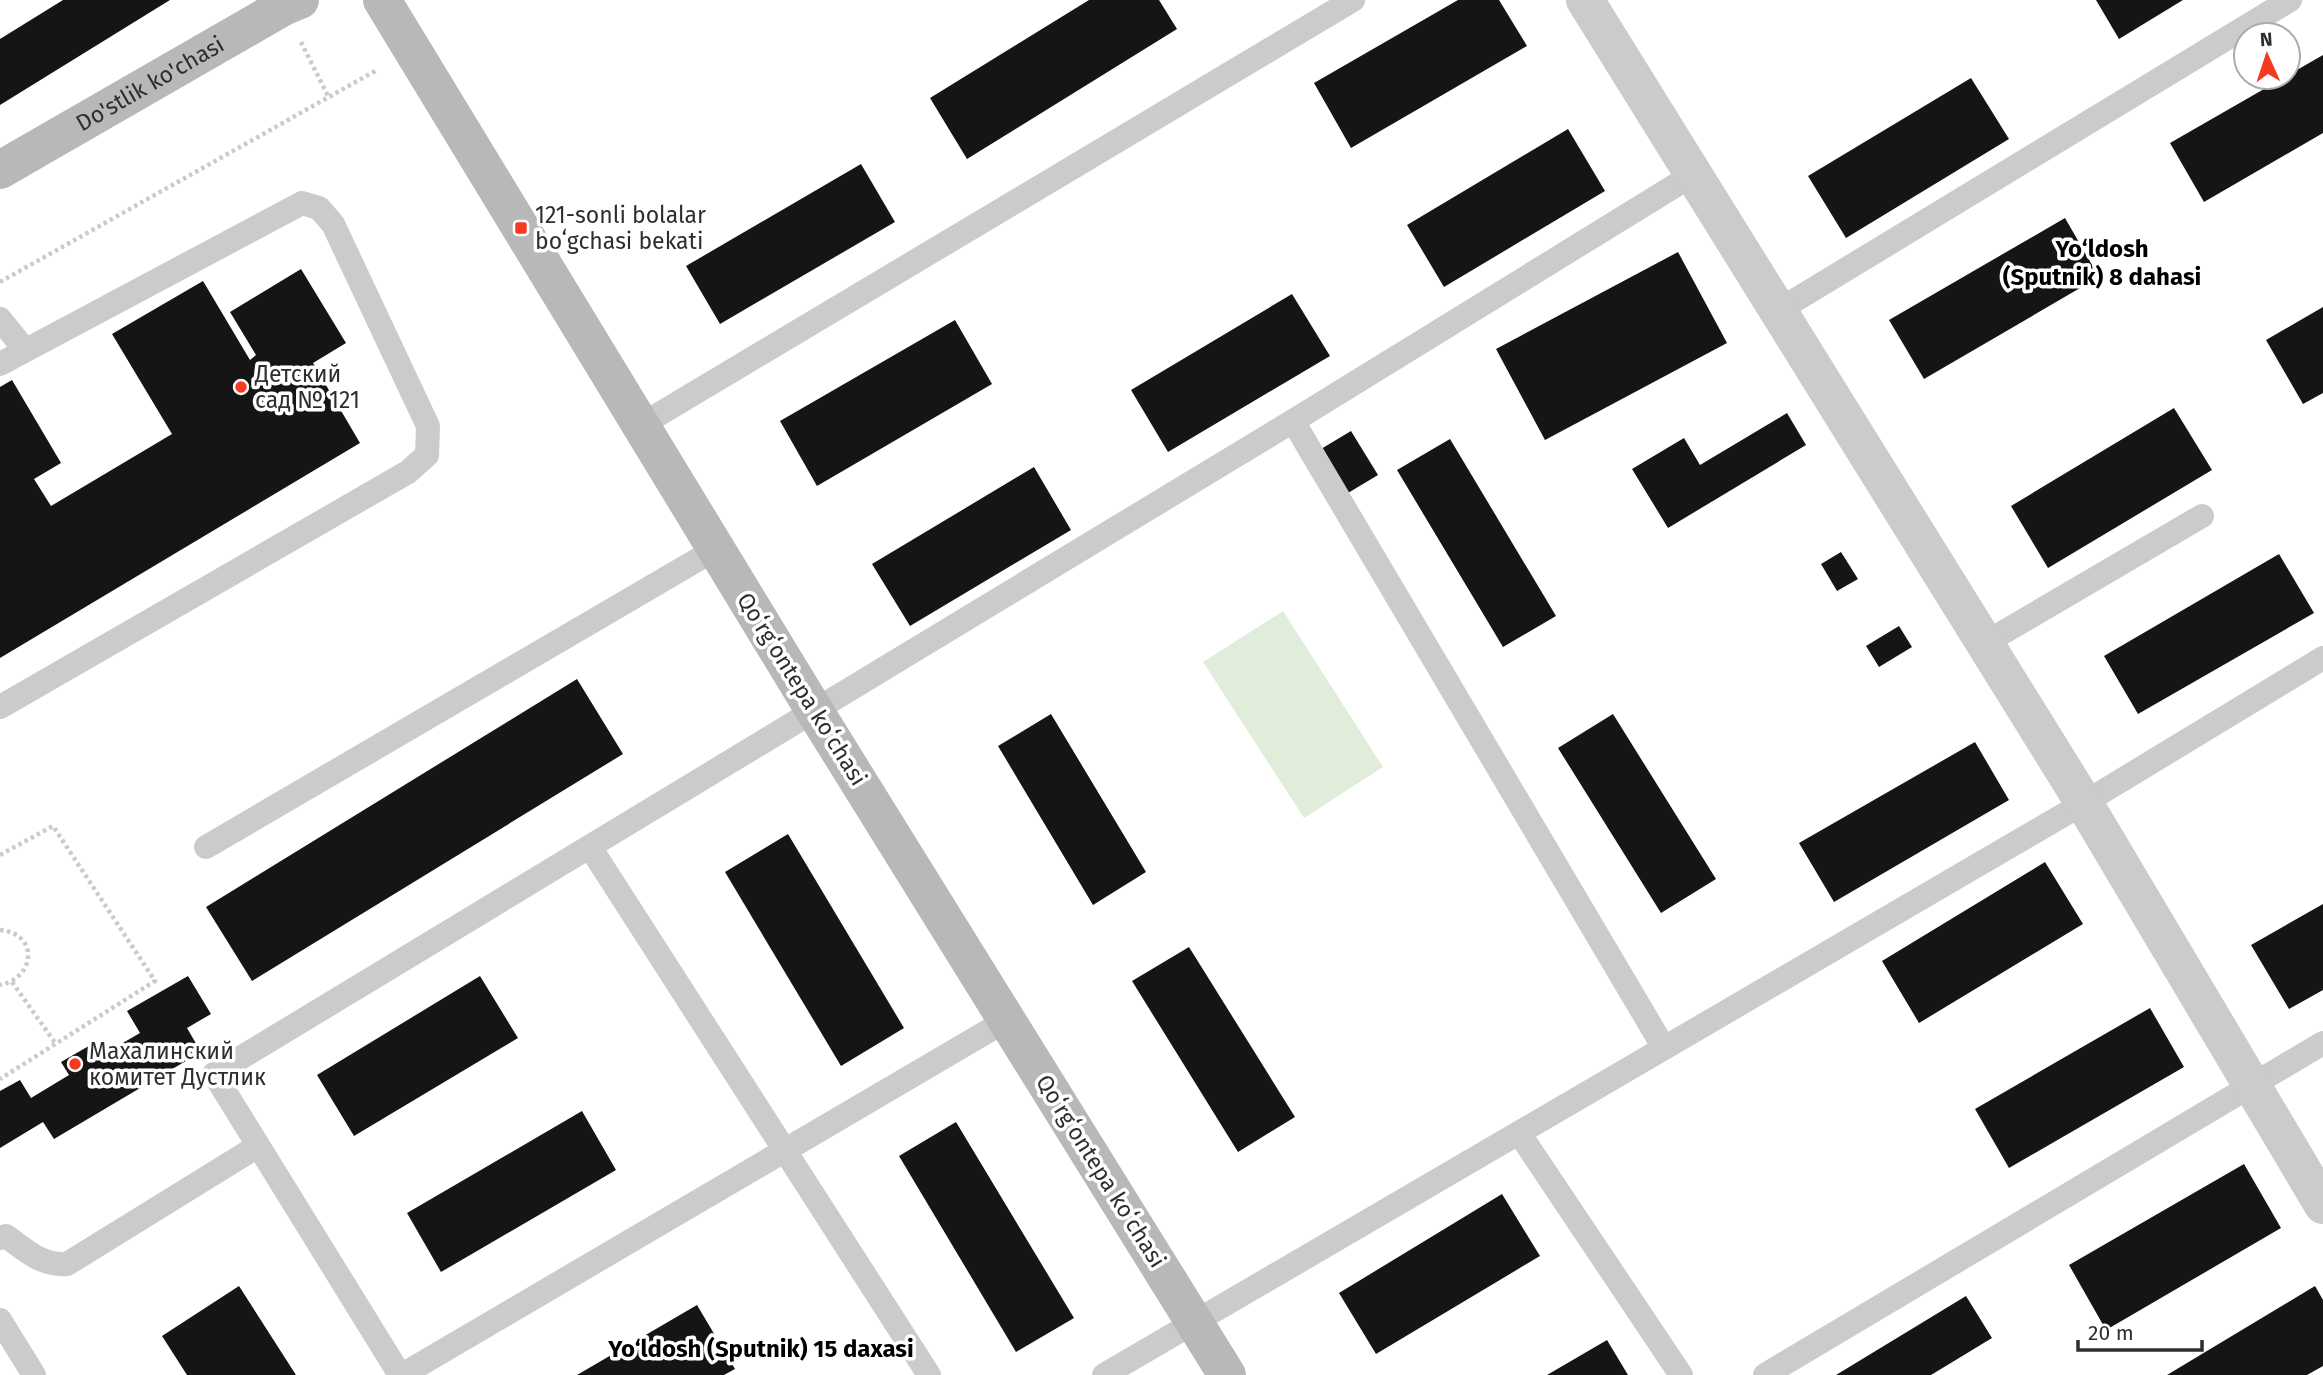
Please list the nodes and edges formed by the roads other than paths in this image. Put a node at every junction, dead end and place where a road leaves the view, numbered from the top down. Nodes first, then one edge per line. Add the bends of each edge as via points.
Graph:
1 (382, 0) edge
2 (1353, 0) edge
3 (1585, 0) edge
4 (2290, 0) edge
5 (292, 3) edge
6 (0, 170) edge
7 (1694, 174) junction
8 (1779, 310) junction
9 (0, 319) edge
10 (25, 350) junction
11 (0, 364) edge
12 (1293, 421) junction
13 (641, 425) junction
14 (2202, 516) dead end
15 (716, 549) junction
16 (1985, 643) junction
17 (2323, 658) edge
18 (0, 707) edge
19 (814, 710) junction
20 (2084, 803) junction
21 (590, 846) junction
22 (206, 847) dead end
23 (1007, 1020) junction
24 (2323, 1043) edge
25 (1664, 1048) junction
26 (2253, 1086) junction
27 (1518, 1133) junction
28 (258, 1146) junction
29 (784, 1150) junction
30 (2323, 1205) edge
31 (0, 1238) edge
32 (0, 1320) edge
33 (1195, 1322) junction
34 (34, 1375) edge
35 (401, 1375) edge
36 (929, 1375) edge
37 (1104, 1375) edge
38 (1227, 1375) edge
39 (1681, 1375) edge
40 (1765, 1375) edge

1 - 13 street, Qoʻrgʻontepa koʻchasi
2 - 13 lane
3 - 7 street
4 - 8 lane
5 - 6 street, Do'stlik ko'chasi
7 - 8 street
7 - 12 lane
8 - 16 street
9 - 10 lane
10 - 11 lane
10 - 18 lane via 302,203 319,208 333,224 428,426 427,455 408,472
12 - 19 lane
12 - 25 lane
13 - 15 street, Qoʻrgʻontepa koʻchasi
14 - 16 lane
15 - 19 street, Qoʻrgʻontepa koʻchasi
15 - 22 lane
16 - 20 street
17 - 20 lane
19 - 21 lane
19 - 23 street, Qoʻrgʻontepa koʻchasi
20 - 25 lane
20 - 26 street
21 - 28 lane via 214,1074
21 - 29 lane
23 - 29 lane
23 - 33 street, Qoʻrgʻontepa koʻchasi
24 - 26 lane
25 - 27 lane
26 - 30 street
26 - 40 lane
27 - 33 lane
27 - 39 lane
28 - 31 lane via 67,1264 52,1265 6,1236
28 - 35 lane
29 - 35 lane
29 - 36 lane
32 - 34 lane
33 - 37 lane
33 - 38 street, Qoʻrgʻontepa koʻchasi

